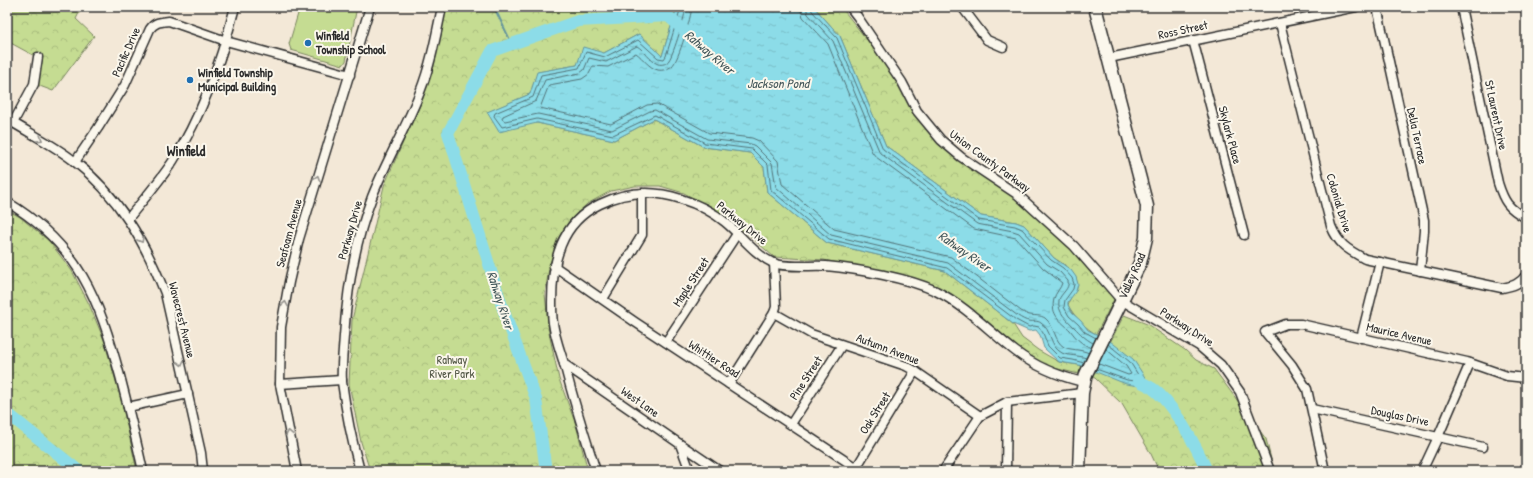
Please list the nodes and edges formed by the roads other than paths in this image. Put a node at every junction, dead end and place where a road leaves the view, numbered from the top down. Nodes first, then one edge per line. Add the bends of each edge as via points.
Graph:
1 (235, 7) edge
2 (370, 7) edge
3 (442, 7) edge
4 (850, 7) edge
5 (962, 7) edge
6 (1095, 7) edge
7 (1356, 7) edge
8 (1377, 7) edge
9 (1461, 7) edge
10 (1326, 10) edge
11 (1280, 22) junction
12 (1193, 40) junction
13 (226, 41) junction
14 (1003, 47) dead end
15 (38, 57) dead end
16 (1109, 58) junction
17 (350, 75) junction
18 (10, 121) edge
19 (75, 162) junction
20 (642, 193) junction
21 (7, 202) edge
22 (1526, 218) edge
23 (128, 219) junction
24 (737, 234) junction
25 (1244, 235) dead end
26 (1380, 262) junction
27 (774, 264) junction
28 (554, 266) junction
29 (1420, 271) junction
30 (1526, 275) edge
31 (602, 299) junction
32 (1121, 300) junction
33 (774, 313) junction
34 (1361, 338) junction
35 (666, 342) junction
36 (842, 345) junction
37 (1470, 363) junction
38 (564, 364) junction
39 (915, 371) junction
40 (1526, 378) edge
41 (342, 380) junction
42 (1083, 383) junction
43 (280, 384) junction
44 (729, 384) junction
45 (188, 394) junction
46 (1007, 402) junction
47 (128, 407) junction
48 (1312, 409) junction
49 (980, 416) junction
50 (790, 424) junction
51 (1438, 437) junction
52 (680, 444) junction
53 (1483, 447) dead end
54 (858, 469) edge
55 (143, 471) edge
56 (203, 471) edge
57 (298, 471) edge
58 (360, 471) edge
59 (596, 471) edge
60 (690, 471) edge
61 (720, 471) edge
62 (943, 471) edge
63 (1006, 471) edge
64 (1079, 471) edge
65 (1270, 471) edge
66 (1325, 471) edge
67 (1422, 471) edge

1 - 13 street
2 - 17 street, Seafoam Avenue
3 - 41 street, Parkway Drive via 434,50 420,93 386,166 362,227 345,314
4 - 32 street, Union County Parkway via 902,82 917,111 941,140 1018,195 1074,246
5 - 14 street via 987,40
6 - 16 street, Valley Road
7 - 10 street, Ross Street
8 - 29 street, Delia Terrace via 1424,220
9 - 22 street, St Laurent Drive via 1498,183 1506,202
10 - 11 street, Ross Street
11 - 12 street, Ross Street
11 - 26 street, Colonial Drive via 1331,226 1339,242 1352,252 1365,259
12 - 16 street, Ross Street
12 - 25 street, Skylark Place
13 - 17 street, Pacific Drive
13 - 19 street, Pacific Drive via 169,21 154,24 122,90
13 - 23 street via 209,91 186,138 172,162
15 - 18 street via 34,84
16 - 32 street, Valley Road via 1147,206 1144,250
43 -> 17 street, Seafoam Avenue via 281,327 289,282 299,238
18 -> 19 street, Wavecrest Avenue
19 - 23 street, Wavecrest Avenue via 107,191
20 - 24 street, Parkway Drive via 674,196 696,204 722,220
20 - 28 street, Parkway Drive via 610,199 585,213 566,235 558,250
20 - 31 street via 642,235
21 - 47 street via 47,231 69,256 87,283 111,343
23 -> 45 street, Wavecrest Avenue via 152,261 165,292
24 - 27 street, Parkway Drive
24 - 35 street, Maple Street
26 - 29 street, Colonial Drive
26 - 34 street
27 - 33 street
27 - 42 street via 828,266 871,273 934,290 964,309 1030,362 1054,374
28 - 31 street, Whittier Road
28 - 38 street, Parkway Drive via 553,324
29 - 30 street, Colonial Drive via 1502,288 1520,283
31 - 35 street, Whittier Road
32 - 42 street, Valley Road
32 - 65 street, Parkway Drive via 1199,346 1221,365 1240,392
33 - 36 street, Autumn Avenue via 803,331
33 - 44 street
34 - 37 street, Maurice Avenue
34 - 48 street, Maurice Avenue via 1301,324 1286,324 1266,332 1301,377
35 - 44 street, Whittier Road
36 - 39 street, Autumn Avenue
36 - 50 street, Pine Street
37 - 40 street, Maurice Avenue via 1507,376
37 - 51 street
38 - 52 street, West Lane
38 - 59 street, Parkway Drive
39 - 49 street, Autumn Avenue
39 - 54 street, Oak Street
41 - 43 street
41 - 58 street, Parkway Drive via 350,434
42 - 46 street
42 - 64 street, Valley Road
57 -> 43 street, Seafoam Avenue
44 - 50 street, Whittier Road
45 - 47 street
45 - 56 street, Wavecrest Avenue
46 - 49 street
46 - 63 street
47 - 55 street
48 - 51 street, Douglas Drive
48 - 66 street
49 - 62 street
50 - 54 street, Whittier Road
51 - 53 street, Douglas Drive
51 - 67 street
52 - 60 street
52 - 61 street, West Lane

